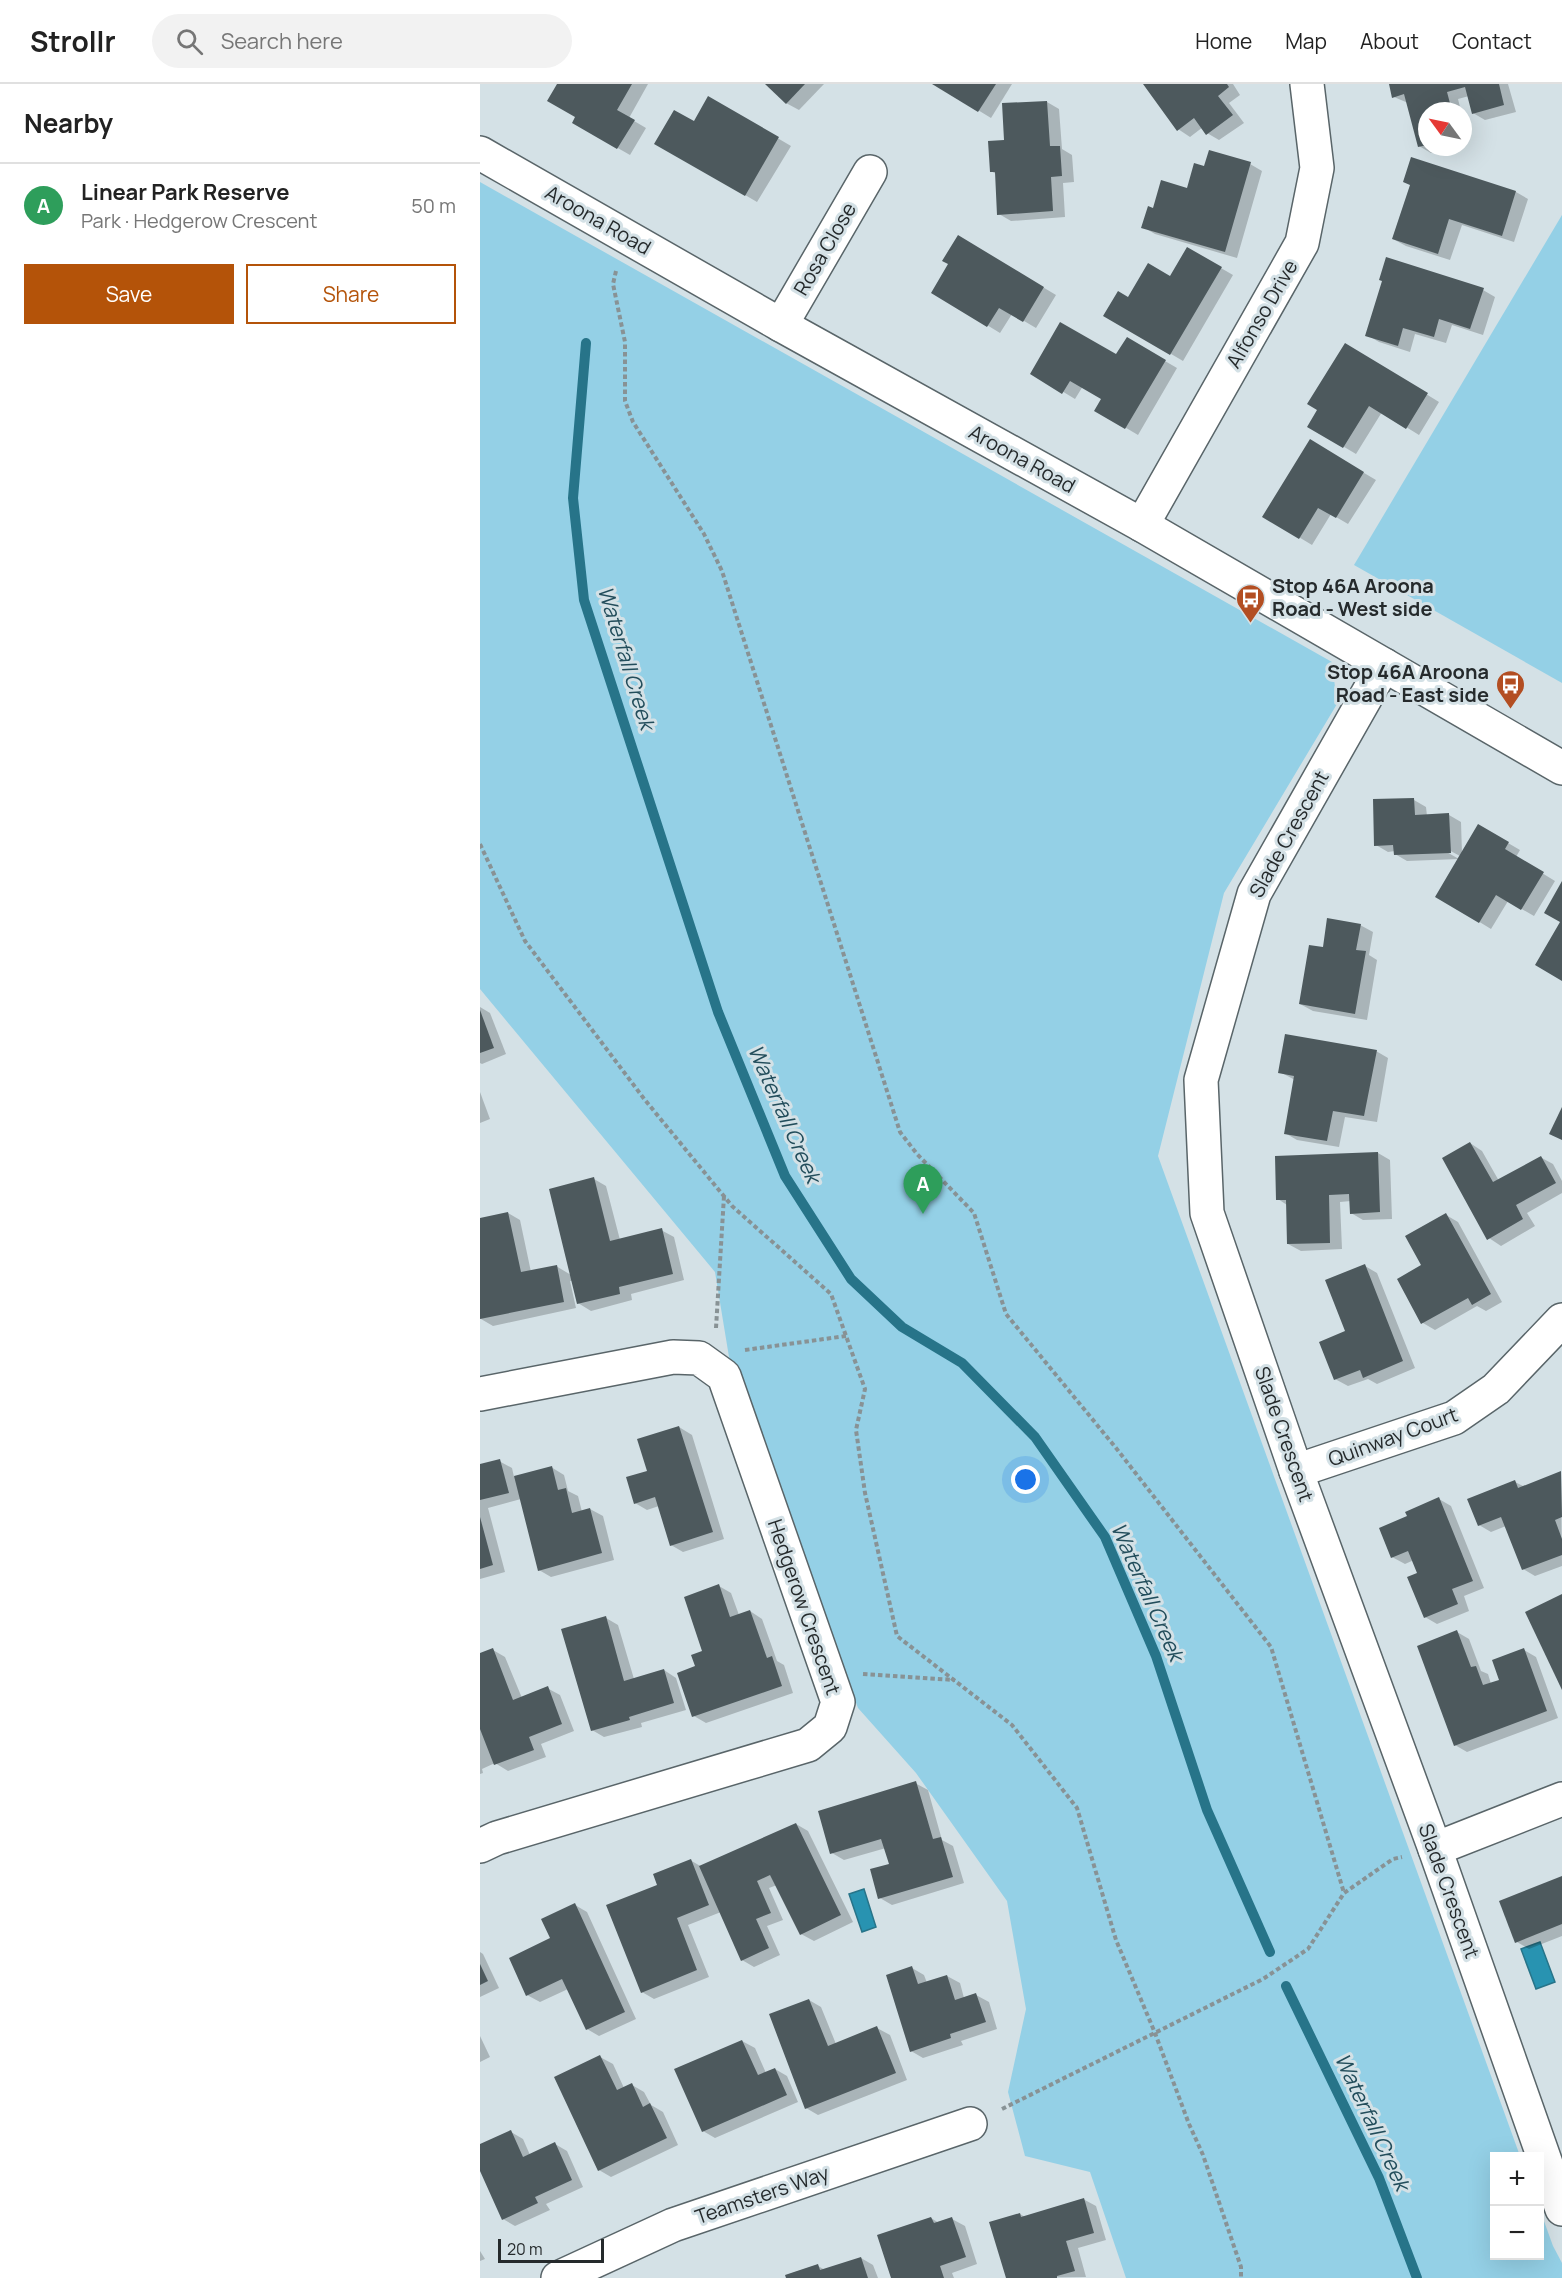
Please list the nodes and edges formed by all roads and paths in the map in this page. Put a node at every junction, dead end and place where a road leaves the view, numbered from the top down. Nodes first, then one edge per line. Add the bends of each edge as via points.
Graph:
1 (1307, 84) edge
2 (480, 153) edge
3 (870, 172) dead end
4 (623, 234) junction
5 (781, 325) junction
6 (1142, 525) junction
7 (1384, 665) junction
8 (1562, 768) edge
9 (480, 844) edge
10 (724, 1196) junction
11 (1562, 1320) edge
12 (846, 1336) junction
13 (713, 1368) junction
14 (480, 1394) edge
15 (1296, 1471) junction
16 (828, 1672) junction
17 (956, 1680) junction
18 (1562, 1799) edge
19 (480, 1846) edge
20 (1435, 1849) junction
21 (1344, 1893) junction
22 (1155, 2033) junction
23 (970, 2124) joint
24 (1562, 2209) edge
25 (558, 2278) edge
26 (1241, 2278) edge

1 - 6 street, Alfonso Drive via 1317,168 1302,243
2 - 4 street, Aroona Road
3 - 5 street, Rosa Close
4 - 5 street, Aroona Road
4 - 21 path via 613,284 625,342 625,401 633,422 704,534 722,571 900,1132 974,1213 1006,1314 1271,1647
5 - 6 street, Aroona Road
6 - 7 street, Aroona Road
7 - 8 street, Aroona Road
7 - 15 street, Slade Crescent via 1254,894 1201,1080 1207,1213
9 - 10 path via 525,941 645,1100
10 - 12 path via 831,1294
10 - 13 path
11 - 15 street, Quinway Court via 1496,1389 1454,1418
12 - 13 path via 749,1348
12 - 17 path via 865,1389 857,1441 864,1493 897,1636
13 - 14 street via 699,1358 673,1357
13 - 16 street, Hedgerow Crescent via 724,1376
15 - 20 street, Slade Crescent
16 - 17 path
16 - 19 street, Hedgerow Crescent via 838,1702 830,1727 808,1745
17 - 22 path via 1012,1725 1077,1808 1116,1940
18 - 20 street
20 - 21 path via 1393,1859
20 - 24 street, Slade Crescent
21 - 22 path via 1308,1949 1263,1979
22 - 23 path
22 - 26 path via 1220,2200 1241,2266
23 - 25 street, Teamsters Way via 674,2225

